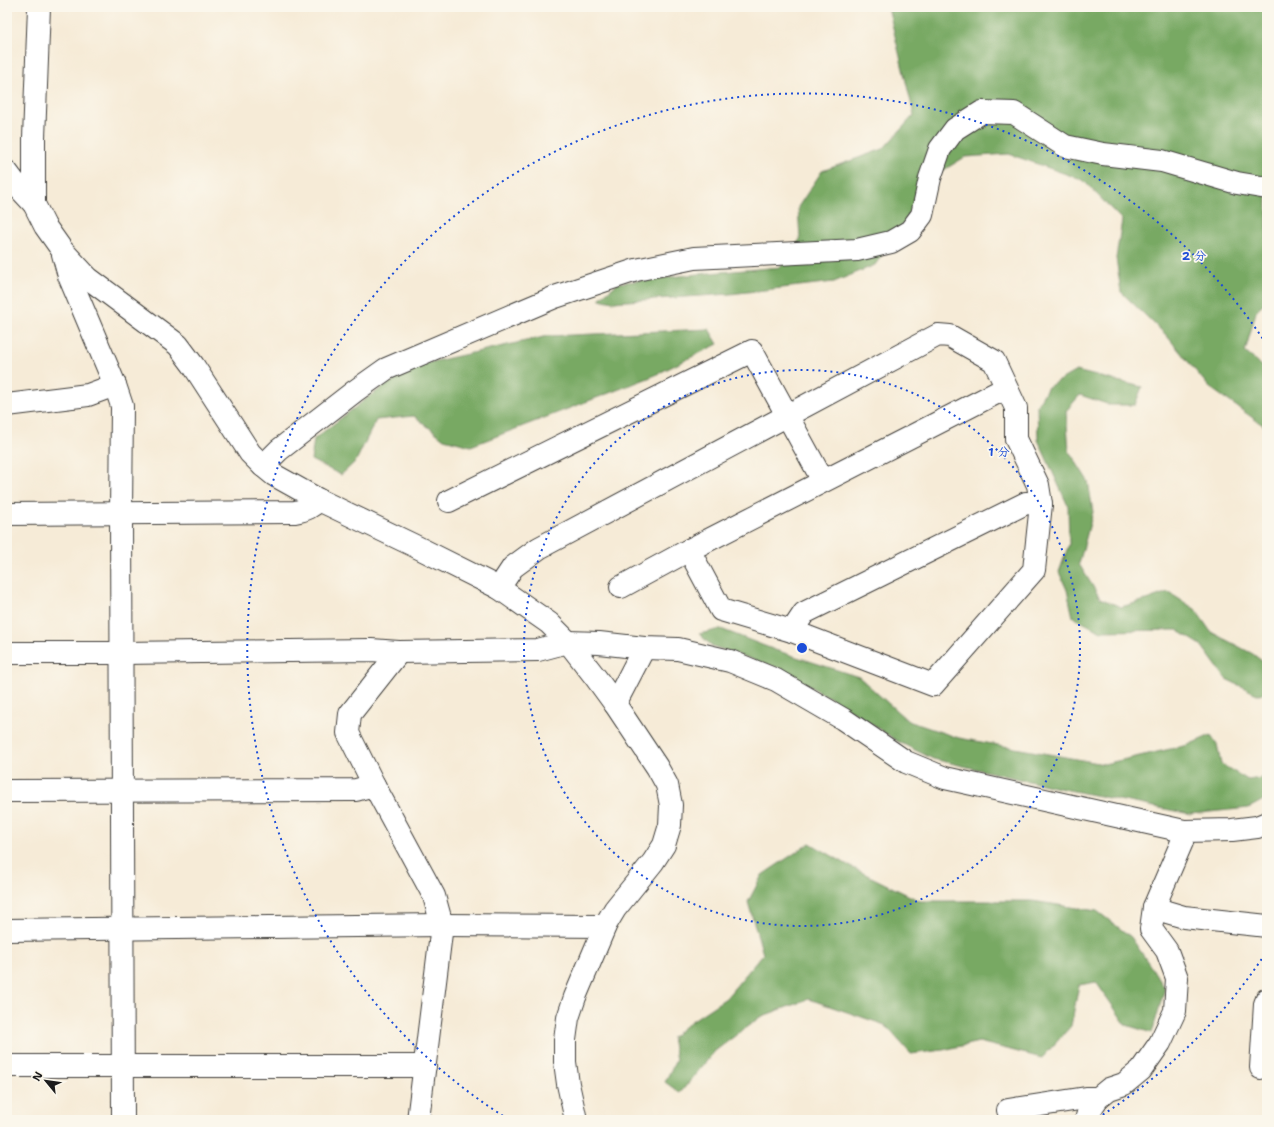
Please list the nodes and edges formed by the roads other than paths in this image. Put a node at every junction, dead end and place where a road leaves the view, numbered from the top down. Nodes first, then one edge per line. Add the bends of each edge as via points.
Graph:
1 (39, 7) edge
2 (7, 172) edge
3 (1267, 188) edge
4 (34, 204) junction
5 (62, 250) junction
6 (115, 386) junction
7 (1006, 388) junction
8 (7, 405) edge
9 (787, 416) junction
10 (263, 466) junction
11 (823, 481) junction
12 (319, 500) junction
13 (449, 501) dead end
14 (1041, 504) junction
15 (7, 514) edge
16 (121, 514) junction
17 (689, 550) junction
18 (621, 587) dead end
19 (499, 588) junction
20 (792, 631) junction
21 (568, 642) junction
22 (644, 648) junction
23 (399, 652) junction
24 (7, 653) edge
25 (122, 653) junction
26 (615, 704) junction
27 (374, 785) junction
28 (122, 790) junction
29 (7, 791) edge
30 (1267, 823) edge
31 (1184, 831) junction
32 (1154, 907) junction
33 (442, 925) junction
34 (605, 926) junction
35 (1267, 926) edge
36 (122, 928) junction
37 (7, 930) edge
38 (1267, 999) edge
39 (7, 1066) edge
40 (122, 1066) junction
41 (425, 1066) junction
42 (1261, 1068) dead end
43 (1098, 1098) junction
44 (1008, 1110) dead end
45 (123, 1120) edge
46 (418, 1120) edge
47 (576, 1120) edge
48 (1086, 1120) edge

1 - 4 street
2 - 4 street
3 - 10 street via 1237,183 1162,161 1103,154 1065,146 1014,113 982,112 955,129 940,149 930,178 922,215 910,231 891,242 857,250 694,258 636,270 555,297 386,369 279,450
4 - 5 street via 45,226
5 - 6 street via 69,276
5 - 10 street via 88,278 178,345 250,452
6 - 8 street via 88,395
6 - 16 street via 122,406
7 - 9 street via 994,361 950,336 938,335
7 - 11 street
7 - 14 street via 1016,408 1016,439 1038,485
9 - 11 street
9 - 13 street via 752,351
9 - 19 street via 539,548 513,568
10 - 12 street
11 - 17 street
12 - 16 street via 312,507 295,512
12 - 19 street
14 - 20 street via 1026,503 804,614
14 - 20 street via 1034,570 933,685
15 - 16 street
16 - 25 street
17 - 18 street
17 - 20 street via 721,610
19 - 21 street via 550,623
21 - 22 street
21 - 23 street via 538,650
21 - 26 street
22 - 26 street
22 - 31 street via 678,649 730,661 776,680 843,719 906,762 945,778
23 - 25 street via 371,650
23 - 27 street via 350,714 348,733
24 - 25 street
25 - 28 street
26 - 34 street via 667,785 671,805 670,825 664,845
27 - 28 street via 356,790
27 - 33 street via 434,896
28 - 29 street
28 - 36 street
30 - 31 street via 1232,830
31 - 32 street via 1182,842
32 - 35 street via 1184,917
32 - 43 street via 1152,928 1167,951 1177,978 1175,1011 1160,1043 1141,1070 1124,1084 1109,1089
33 - 34 street
33 - 36 street
33 - 41 street
34 - 47 street via 568,1018 565,1062
36 - 37 street
36 - 40 street
38 - 42 street
39 - 40 street
40 - 41 street
40 - 45 street
41 - 46 street
43 - 44 street
43 - 48 street

